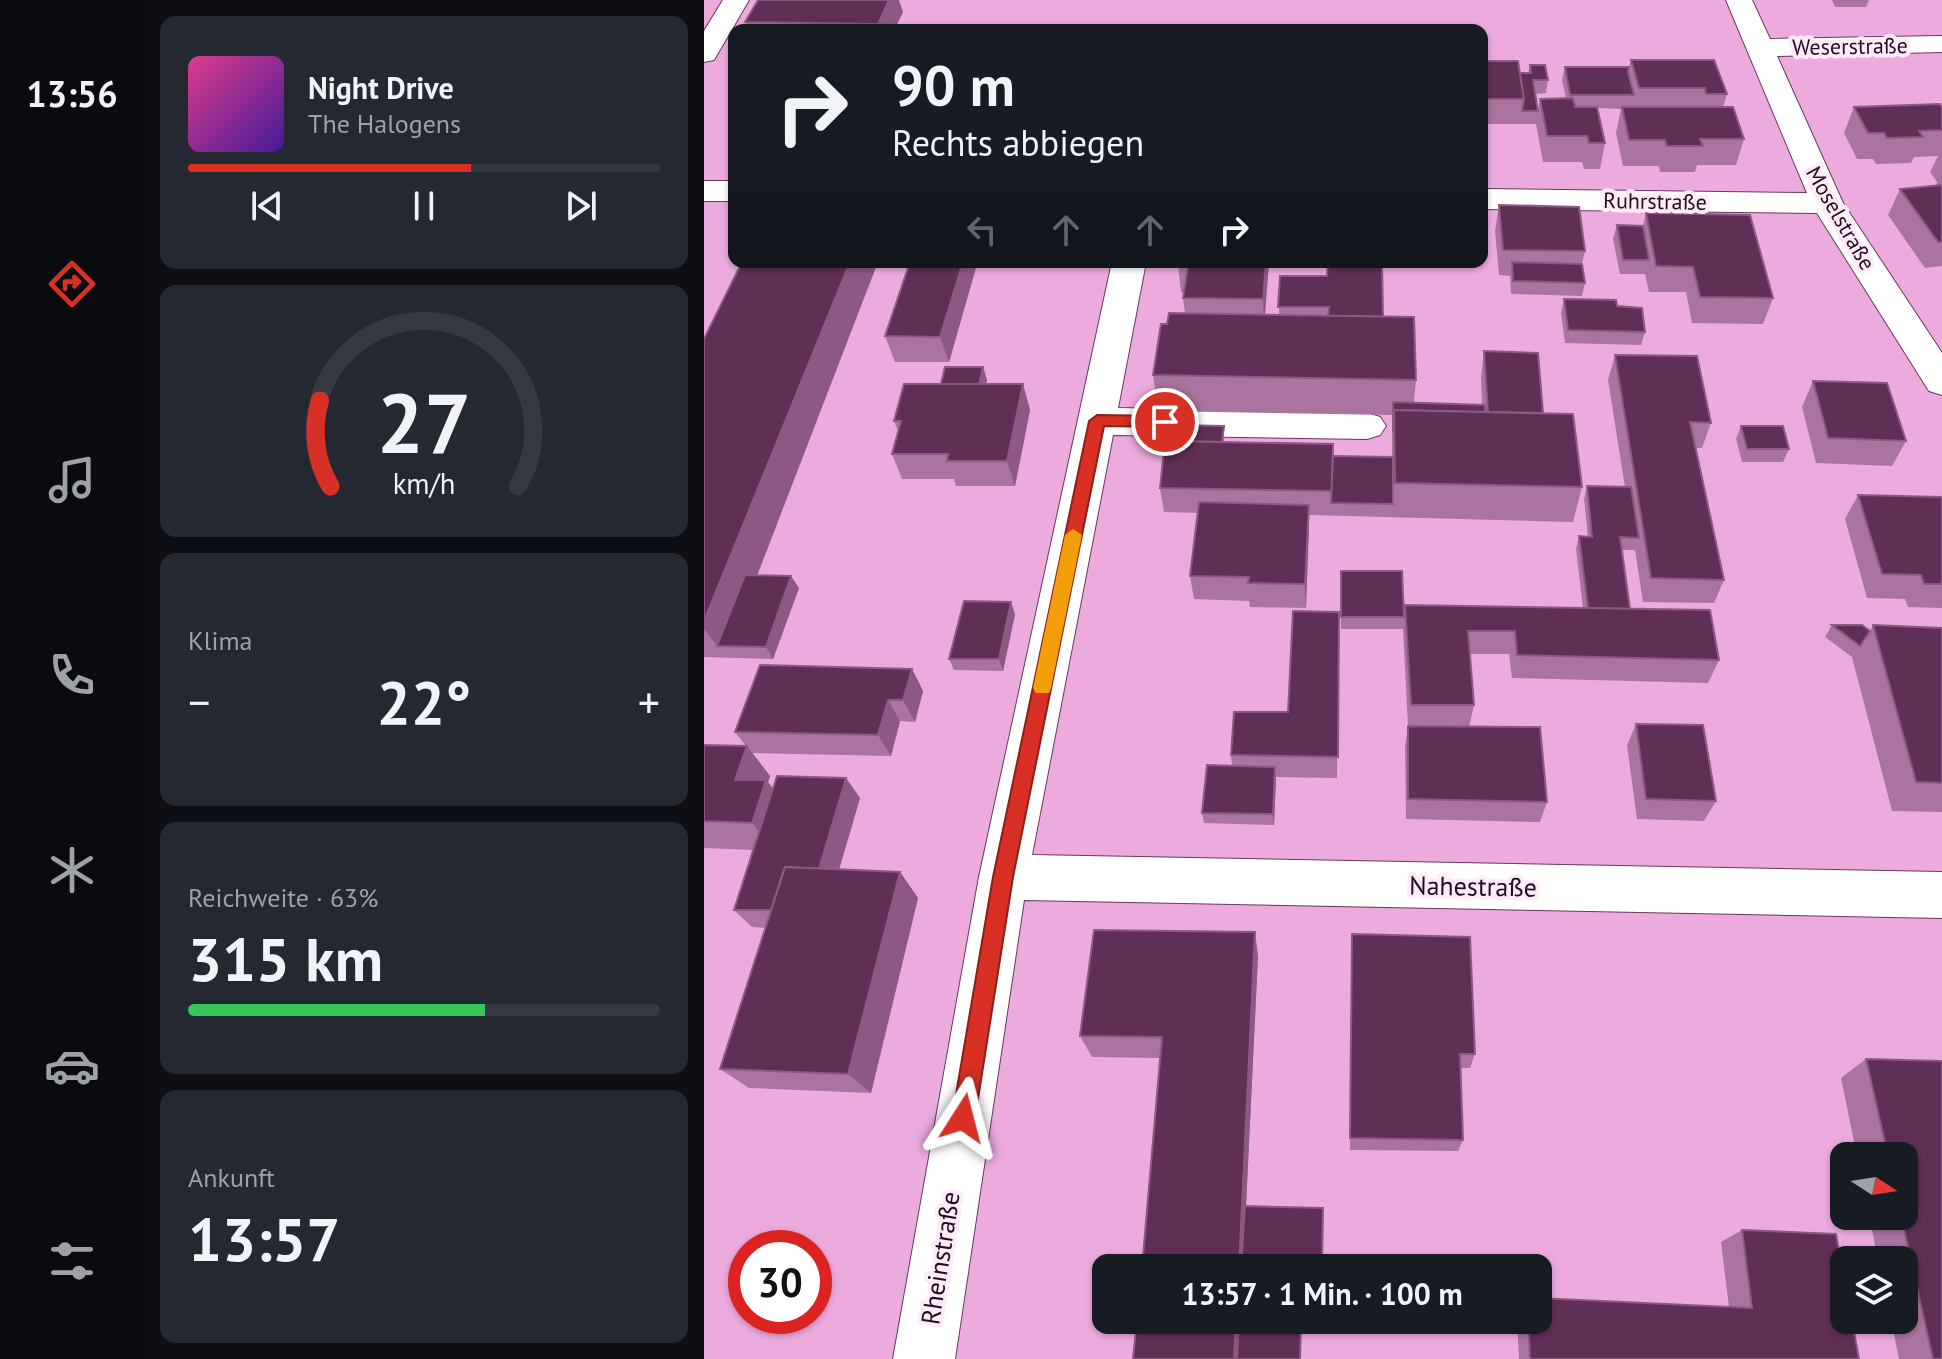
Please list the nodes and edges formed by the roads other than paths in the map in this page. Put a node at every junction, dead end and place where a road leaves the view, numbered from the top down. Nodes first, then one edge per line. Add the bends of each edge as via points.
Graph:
1 (736, 0) edge
2 (1739, 0) edge
3 (1942, 44) edge
4 (1758, 48) junction
5 (704, 54) edge
6 (704, 191) edge
7 (728, 191) edge
8 (1488, 199) edge
9 (1827, 203) junction
10 (1128, 268) edge
11 (1942, 382) edge
12 (1097, 421) junction
13 (1367, 426) dead end
14 (1003, 877) junction
15 (1942, 895) edge
16 (924, 1359) edge

1 - 5 street
2 - 4 street, Moselstraße
3 - 4 street, Weserstraße
4 - 9 street, Moselstraße
6 - 7 street
8 - 9 street, Ruhrstraße
9 - 11 street, Moselstraße
10 - 12 street, Rheinstraße
12 - 13 street
12 - 14 street, Rheinstraße
14 - 15 street, Nahestraße
14 - 16 street, Rheinstraße

